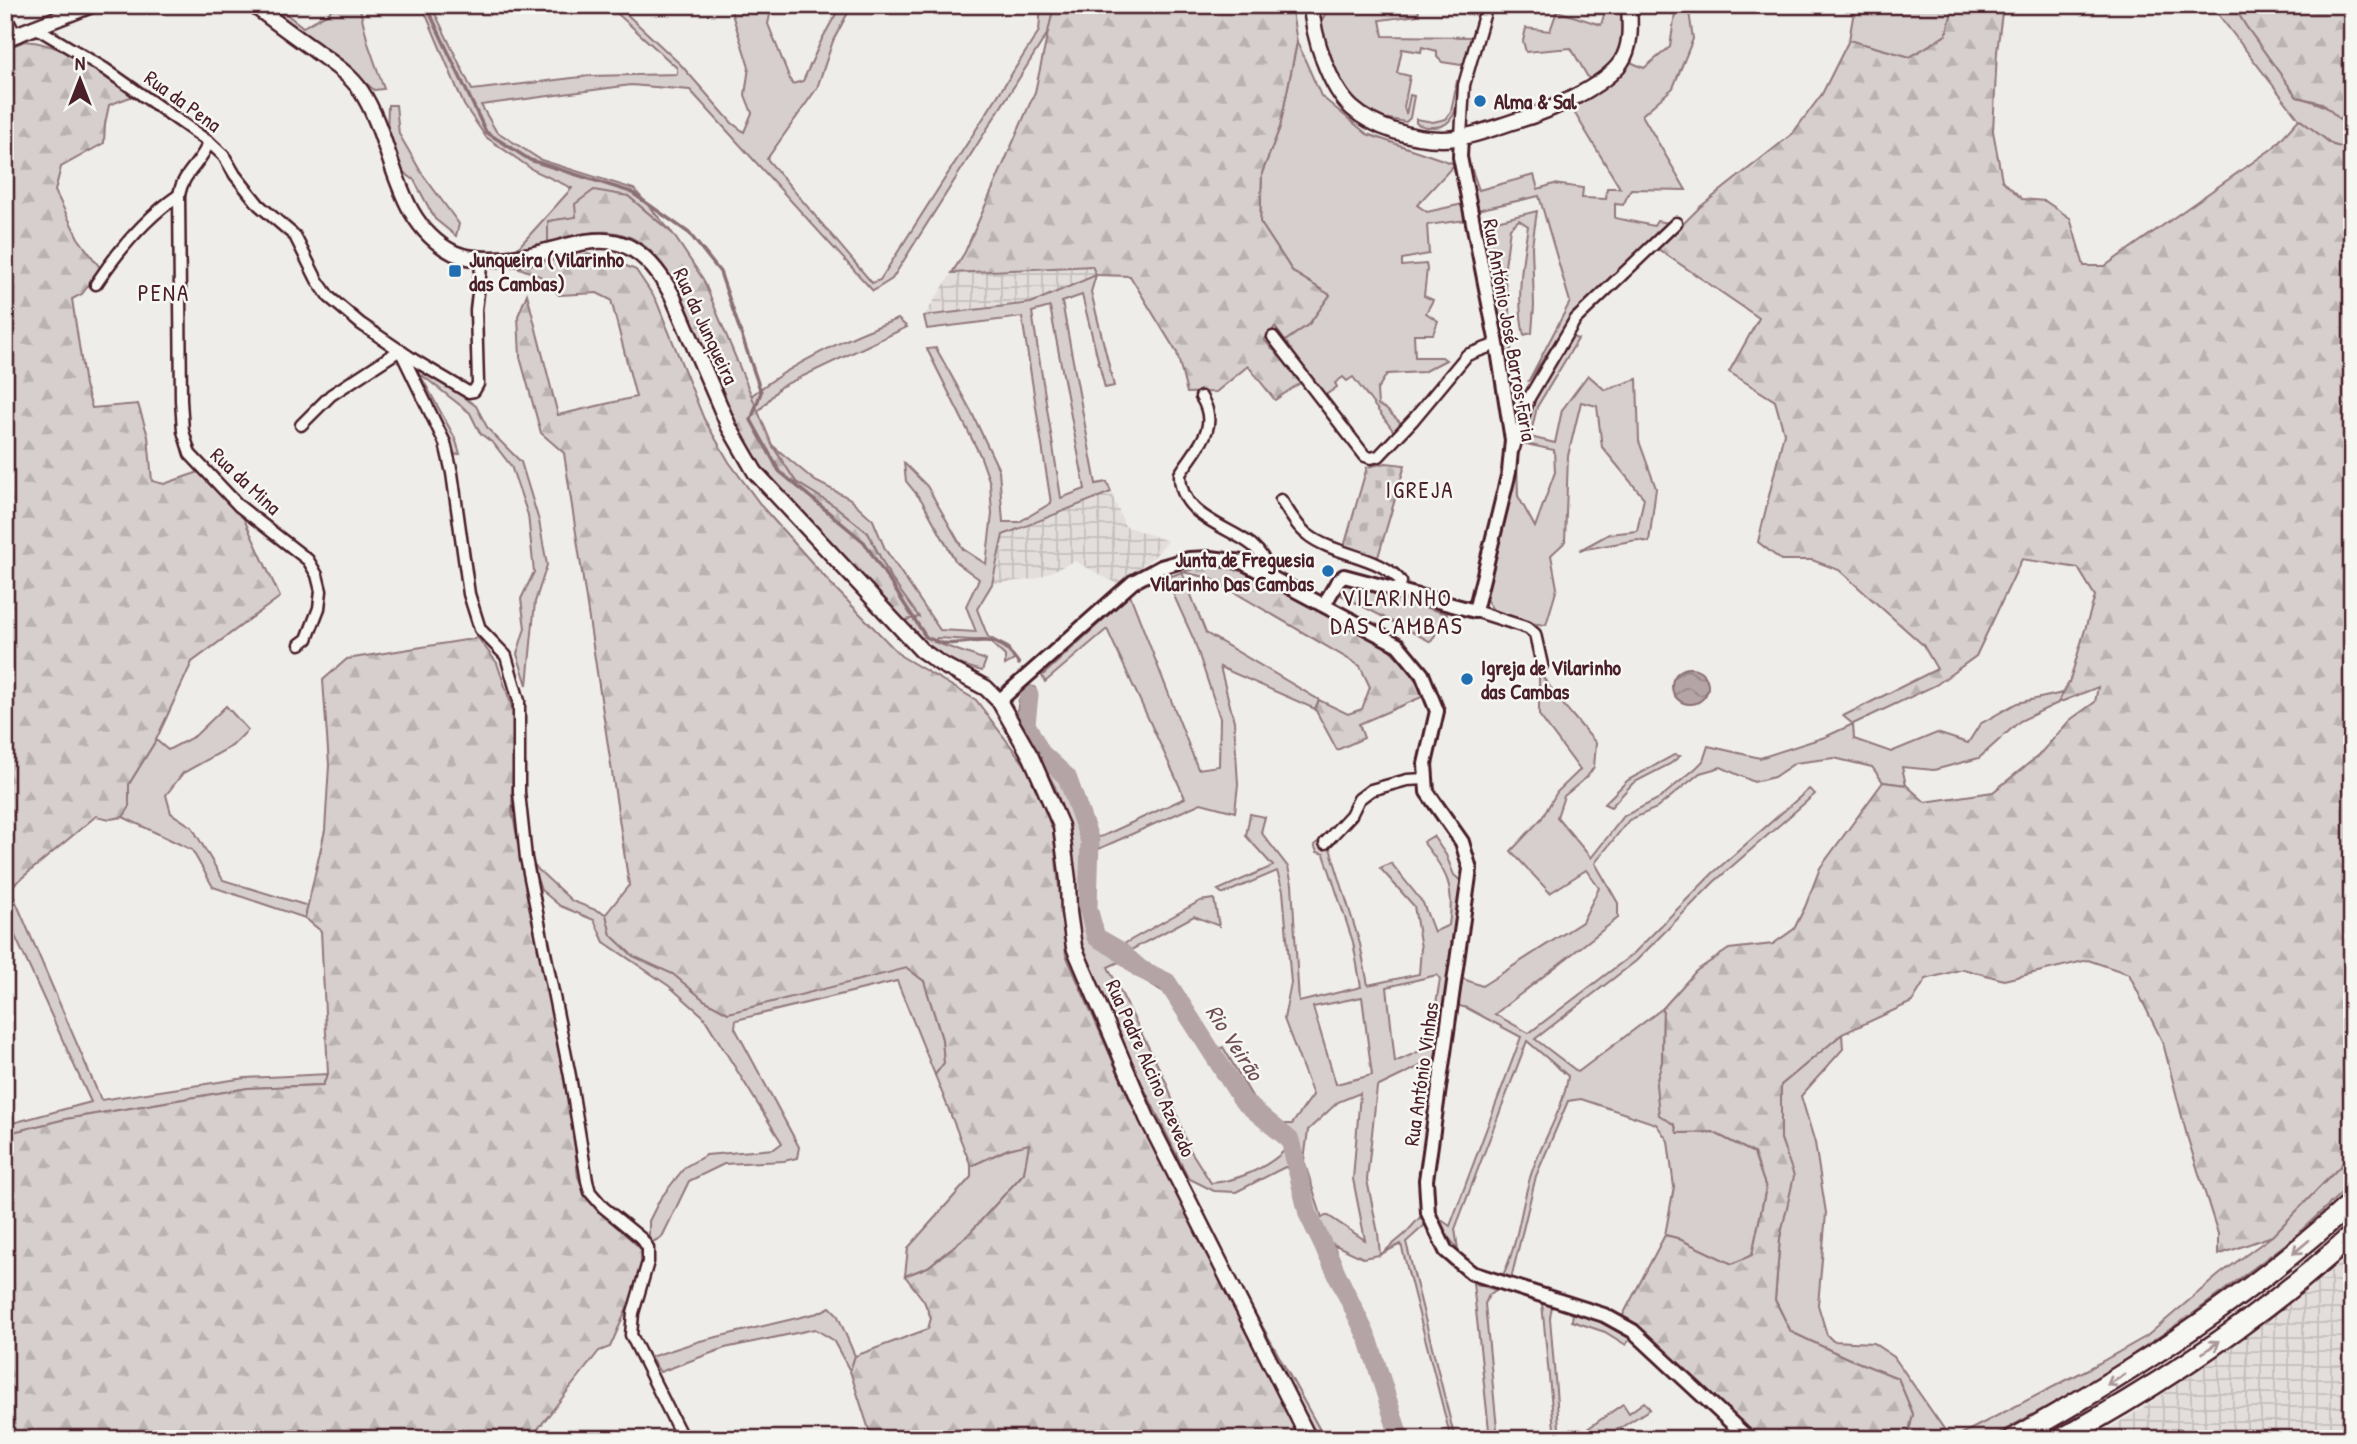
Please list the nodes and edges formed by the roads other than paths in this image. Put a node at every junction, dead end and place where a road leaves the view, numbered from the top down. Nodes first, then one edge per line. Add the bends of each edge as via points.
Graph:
1 (92, 5) edge
2 (253, 5) edge
3 (1311, 5) edge
4 (1487, 5) edge
5 (1629, 5) edge
6 (5, 16) edge
7 (35, 27) junction
8 (11, 37) edge
9 (1461, 136) junction
10 (209, 142) junction
11 (179, 195) junction
12 (1676, 223) dead end
13 (482, 259) junction
14 (96, 284) dead end
15 (1273, 337) dead end
16 (1497, 344) junction
17 (400, 350) junction
18 (1201, 397) dead end
19 (301, 425) dead end
20 (1511, 455) junction
21 (1281, 500) dead end
22 (1273, 578) junction
23 (1399, 590) junction
24 (1324, 605) junction
25 (1475, 611) junction
26 (300, 644) dead end
27 (1542, 665) dead end
28 (999, 701) junction
29 (1426, 779) junction
30 (1325, 843) dead end
31 (2352, 1202) edge
32 (2352, 1235) edge
33 (683, 1439) edge
34 (1309, 1439) edge
35 (1749, 1439) edge
36 (2013, 1439) edge
37 (2061, 1439) edge

1 - 7 main road
2 - 13 main road, Rua da Junqueira via 360,89 417,222 453,252
3 - 9 main road via 1324,57 1350,106 1368,119 1414,135
4 - 9 street via 1464,85
5 - 9 main road via 1628,46 1610,74 1544,112
6 - 8 street
7 - 8 main road
7 - 10 street, Rua da Pena via 105,69
9 - 16 street, Rua António José Barros Faria via 1460,157
10 - 11 street via 181,183
10 - 17 street, Rua da Pena via 259,205 295,236 329,297
11 - 14 street via 126,243
11 - 26 street, Rua da Mina via 183,431 190,454 239,506 308,560 317,575 319,608 307,639
12 - 20 street via 1575,320 1530,398
13 - 17 street, Rua da Pena via 476,310 478,384 474,391 457,386
13 - 28 main road, Rua da Junqueira via 511,258 592,240 625,245 640,254 672,295 729,427 755,472 921,650 986,688
15 - 16 street via 1371,458 1413,420 1467,355
16 - 20 street, Rua António José Barros Faria
17 - 19 street via 331,395
17 - 33 street via 445,443 469,594 480,629 506,656 519,701 519,792 526,859 590,1192 648,1248 631,1335
18 - 22 street via 1210,423 1180,474 1182,488 1203,516 1259,551
20 - 25 street, Rua António José Barros Faria
21 - 23 street via 1307,535 1389,570 1401,582
22 - 24 street, Rua António Vinhas
22 - 28 street, Rua António Vinhas via 1242,562 1211,558 1161,567 1133,582
23 - 24 street via 1344,576
23 - 25 street
24 - 29 street, Rua António Vinhas via 1398,645 1422,674 1437,711
25 - 27 street via 1528,628 1535,634
28 - 34 main road, Rua Padre Alcino Azevedo via 1031,757 1061,826 1074,947 1147,1118
29 - 30 street via 1365,794
29 - 35 street, Rua António Vinhas via 1427,792 1462,842 1470,869 1426,1180 1428,1213 1447,1251 1472,1273 1604,1315 1633,1331
31 -> 36 highway via 2209,1319
37 -> 32 highway via 2213,1346

